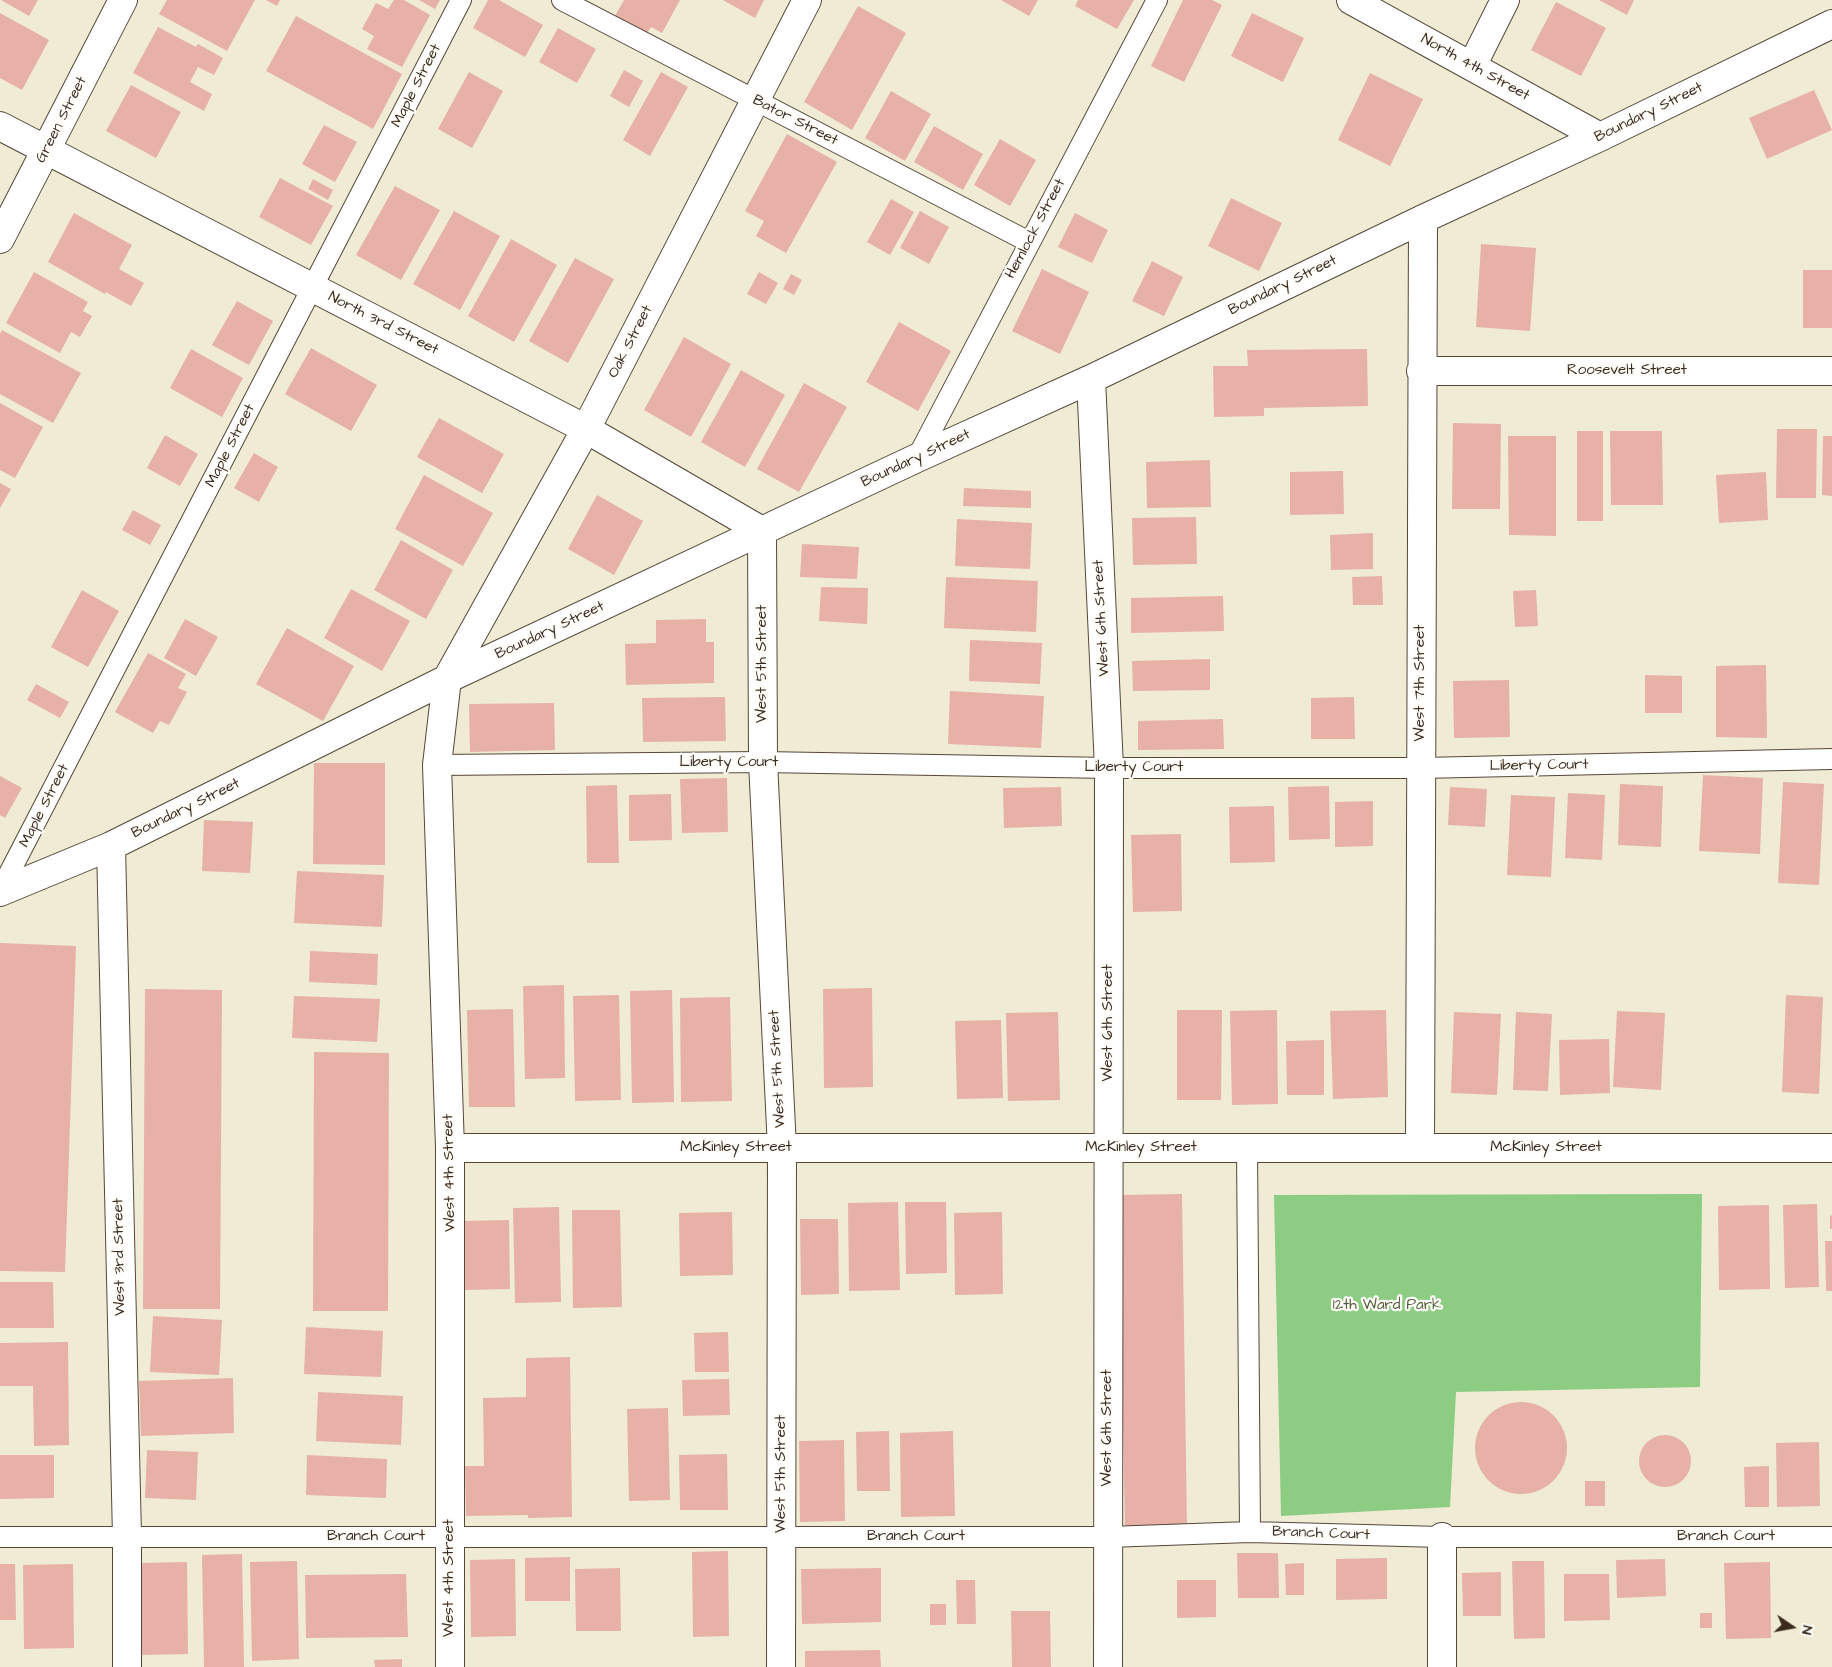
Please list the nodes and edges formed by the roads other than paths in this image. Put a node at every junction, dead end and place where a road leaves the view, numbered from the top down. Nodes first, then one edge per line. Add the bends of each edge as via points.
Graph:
1 (123, 0) edge
2 (461, 0) edge
3 (562, 0) edge
4 (807, 0) edge
5 (1156, 0) edge
6 (1351, 0) edge
7 (1505, 0) edge
8 (1832, 24) edge
9 (1472, 66) junction
10 (756, 100) junction
11 (0, 126) edge
12 (1600, 137) junction
13 (46, 149) junction
14 (1422, 218) junction
15 (0, 239) edge
16 (1029, 242) junction
17 (313, 288) junction
18 (1421, 371) junction
19 (1832, 371) edge
20 (1091, 379) junction
21 (586, 429) junction
22 (917, 458) junction
23 (762, 531) junction
24 (447, 679) junction
25 (1832, 759) edge
26 (763, 762) junction
27 (437, 766) junction
28 (1109, 768) junction
29 (1421, 768) junction
30 (111, 846) junction
31 (0, 892) edge
32 (1246, 1147) junction
33 (450, 1148) junction
34 (782, 1148) junction
35 (1109, 1148) junction
36 (1420, 1148) junction
37 (1832, 1148) edge
38 (1250, 1532) junction
39 (0, 1537) edge
40 (127, 1537) junction
41 (450, 1537) junction
42 (782, 1537) junction
43 (1108, 1537) junction
44 (1442, 1537) junction
45 (1832, 1537) edge
46 (126, 1667) edge
47 (450, 1667) edge
48 (781, 1667) edge
49 (1108, 1667) edge
50 (1442, 1667) edge

1 - 13 street, Green Street
2 - 17 lane, Maple Street
3 - 10 lane, Bator Street
4 - 10 street, Oak Street
5 - 16 lane, Hemlock Street
6 - 9 street, North 4th Street
7 - 9 street
8 - 12 street, Boundary Street
9 - 12 street, North 4th Street
10 - 16 lane, Bator Street
10 - 21 street, Oak Street
11 - 13 street, North 3rd Street
12 - 14 street, Boundary Street
13 - 15 street, Green Street
13 - 17 street, North 3rd Street
14 - 18 street, West 7th Street
14 - 20 street, Boundary Street
16 - 22 lane, Hemlock Street
17 - 21 street, North 3rd Street
17 - 31 lane, Maple Street
18 - 19 street, Roosevelt Street
18 - 29 street, West 7th Street
20 - 22 street, Boundary Street
20 - 28 street, West 6th Street
21 - 23 street, North 3rd Street
21 - 24 street, Oak Street
22 - 23 street, Boundary Street
23 - 24 street, Boundary Street
23 - 26 street, West 5th Street
24 - 27 street, West 4th Street
24 - 30 street, Boundary Street
25 - 29 lane, Liberty Court
26 - 27 lane, Liberty Court
26 - 28 lane, Liberty Court
26 - 34 street, West 5th Street
27 - 33 street, West 4th Street
28 - 29 lane, Liberty Court
28 - 35 street, West 6th Street
29 - 36 street, West 7th Street
30 - 31 street, Boundary Street
30 - 40 street, West 3rd Street
32 - 35 street, McKinley Street
32 - 36 street, McKinley Street
32 - 38 lane
33 - 34 street, McKinley Street
33 - 41 street, West 4th Street
34 - 35 street, McKinley Street
34 - 42 street, West 5th Street
35 - 43 street, West 6th Street
36 - 37 street, McKinley Street
38 - 43 lane, Branch Court
38 - 44 lane, Branch Court
39 - 40 lane, Branch Court
40 - 41 lane, Branch Court
40 - 46 street, West 3rd Street
41 - 42 lane, Branch Court
41 - 47 street, West 4th Street
42 - 43 lane, Branch Court
42 - 48 street, West 5th Street
43 - 49 street, West 6th Street
44 - 45 lane, Branch Court
44 - 50 street

